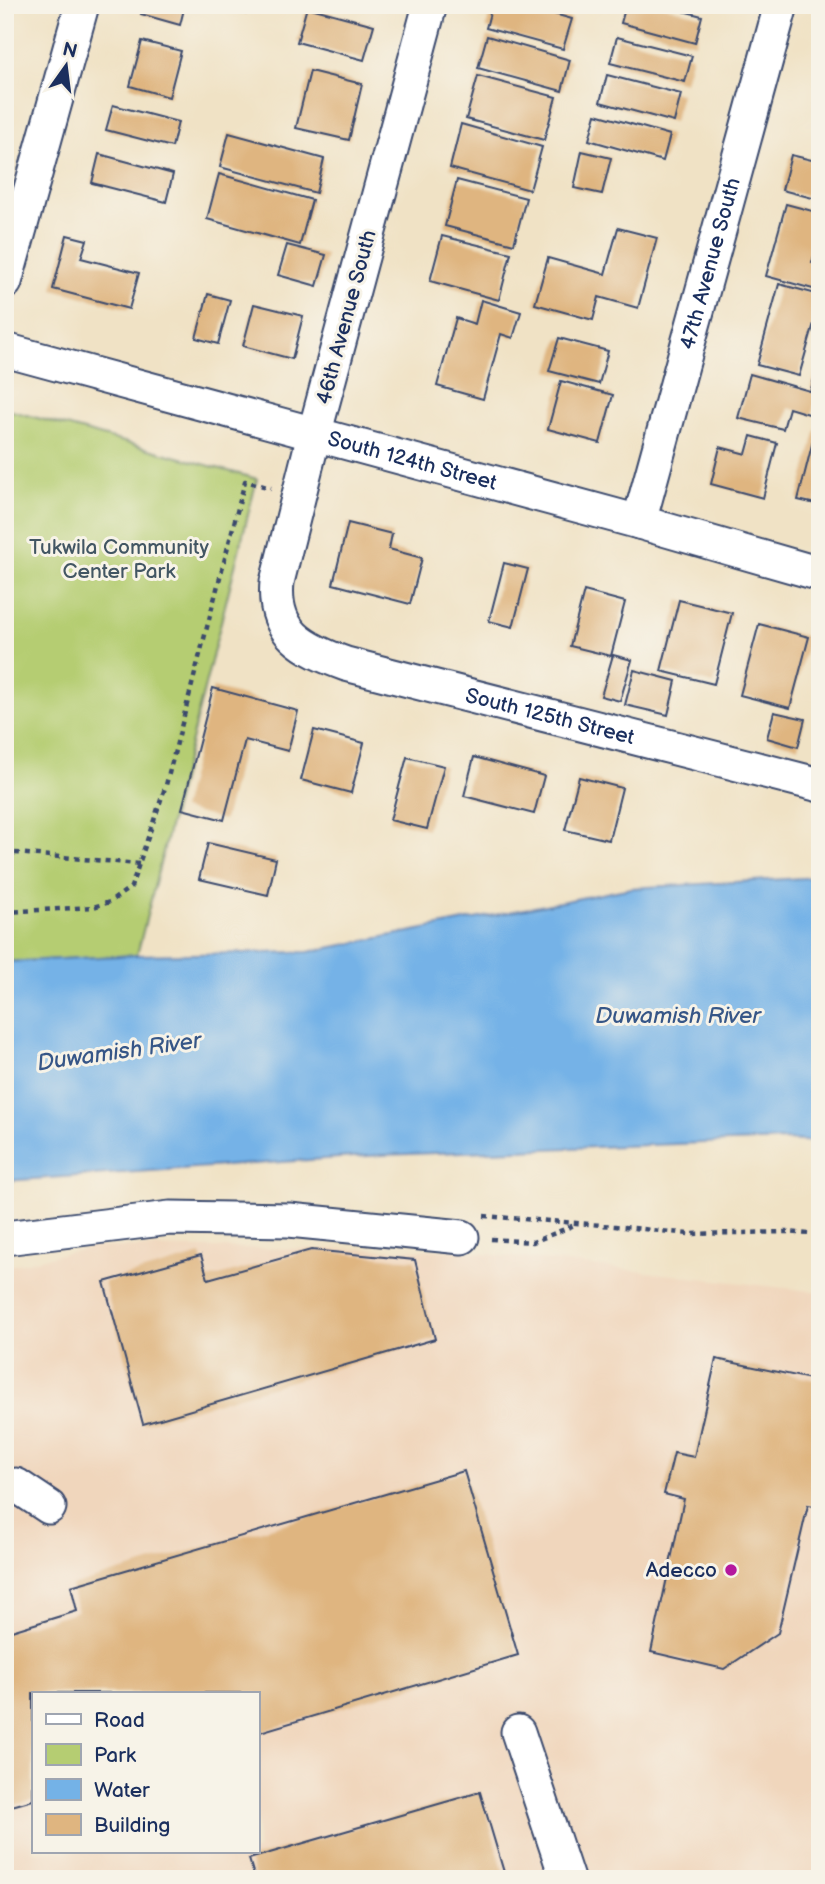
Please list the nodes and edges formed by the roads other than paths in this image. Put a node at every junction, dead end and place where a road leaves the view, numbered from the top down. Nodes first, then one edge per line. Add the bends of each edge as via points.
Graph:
1 (82, 5) edge
2 (430, 5) edge
3 (781, 5) edge
4 (5, 282) edge
5 (5, 350) edge
6 (314, 435) junction
7 (639, 522) junction
8 (820, 573) edge
9 (287, 629) joint
10 (820, 785) edge
11 (462, 1237) road end
12 (5, 1238) edge
13 (5, 1488) edge
14 (49, 1507) dead end
15 (518, 1732) dead end
16 (567, 1879) edge

1 - 4 street
2 - 6 street, 46th Avenue South
3 - 7 street, 47th Avenue South
5 - 6 street, South 124th Street
6 - 7 street, South 124th Street
6 - 9 street, 46th Avenue South via 277,582 278,611
7 - 8 street, South 124th Street
9 - 10 street, South 125th Street via 323,656 346,664
11 - 12 street via 289,1220 170,1217
13 - 14 street via 16,1485
15 - 16 street

